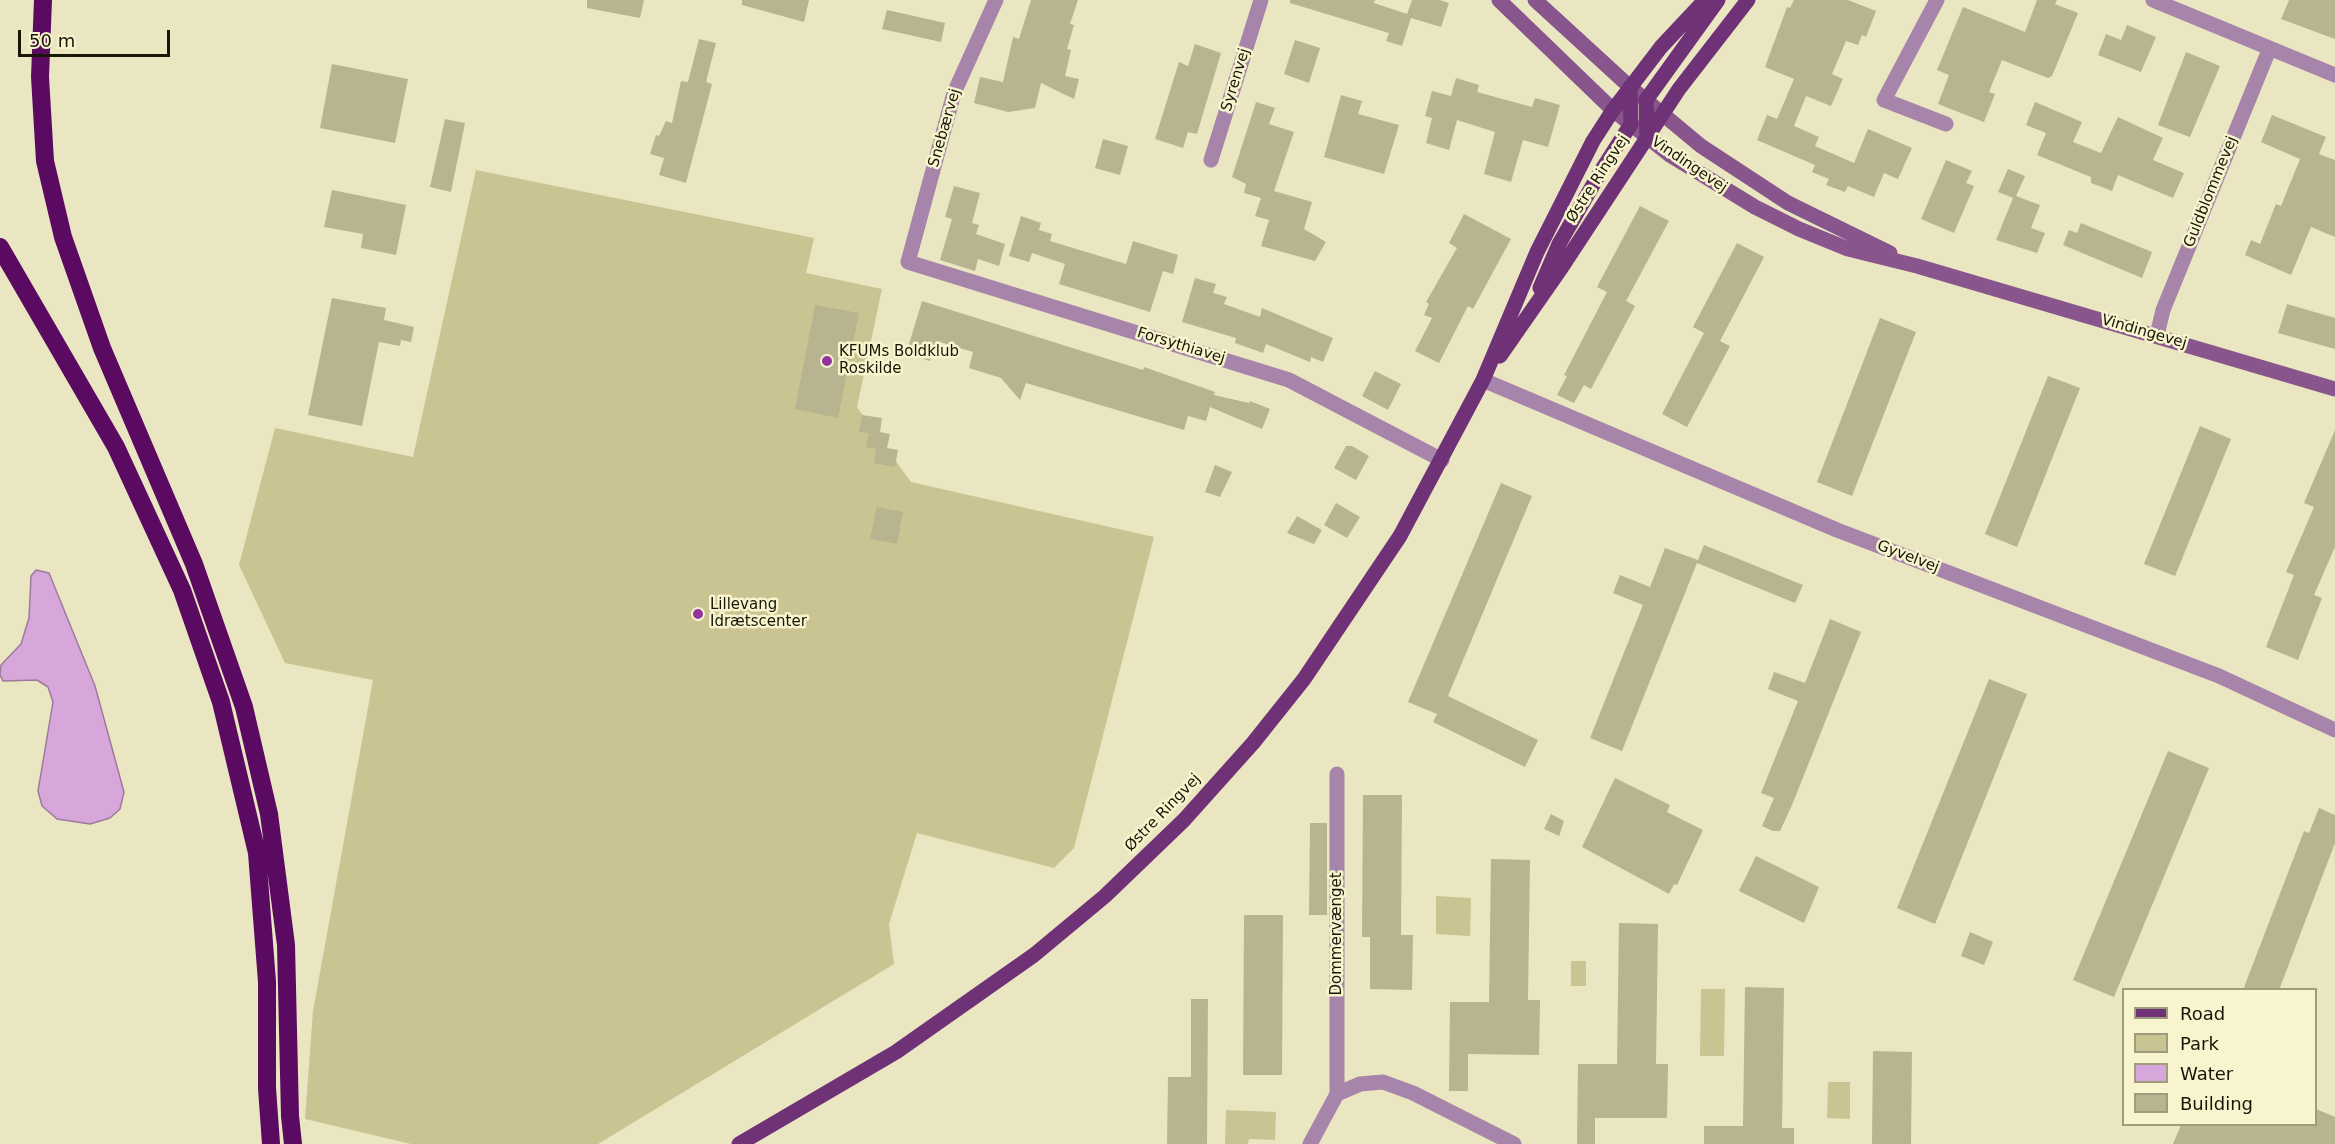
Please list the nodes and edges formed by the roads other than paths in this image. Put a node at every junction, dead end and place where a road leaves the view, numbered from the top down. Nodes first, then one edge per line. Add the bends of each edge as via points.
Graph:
1 (43, 0) edge
2 (996, 0) edge
3 (1261, 0) edge
4 (1499, 0) edge
5 (1535, 0) edge
6 (1705, 0) edge
7 (1718, 0) edge
8 (1748, 0) edge
9 (1937, 0) edge
10 (2153, 0) edge
11 (2269, 50) junction
12 (2335, 75) edge
13 (1630, 87) junction
14 (1646, 100) junction
15 (1613, 110) junction
16 (1662, 114) junction
17 (1631, 124) junction
18 (1946, 124) dead end
19 (1647, 137) junction
20 (1211, 160) dead end
21 (0, 247) edge
22 (908, 262) joint
23 (1917, 266) junction
24 (1526, 319) junction
25 (2157, 335) junction
26 (1483, 380) junction
27 (2335, 389) edge
28 (1442, 460) junction
29 (2335, 730) edge
30 (1337, 774) dead end
31 (1337, 1094) junction
32 (272, 1144) edge
33 (293, 1144) edge
34 (739, 1144) edge
35 (1310, 1144) edge
36 (1514, 1144) edge

1 - 33 highway via 40,77 45,161 63,237 102,348 194,564 244,707 269,814 286,945
2 - 22 street, Snebærvej via 954,93
3 - 20 street, Syrenvej
4 - 15 street, Vindingevej
5 - 13 street, Vindingevej
6 - 13 main road, Østre Ringvej
7 - 14 main road
8 - 16 main road, Østre Ringvej
9 - 18 street via 1884,100
10 - 11 street
11 - 12 street
11 - 25 street, Guldblommevej via 2163,310
13 - 14 street, Vindingevej
13 - 15 main road, Østre Ringvej
13 - 17 main road
14 - 16 street, Vindingevej
14 - 19 main road
15 - 17 street, Vindingevej
15 - 26 main road, Østre Ringvej via 1593,141 1537,252
16 - 19 main road, Østre Ringvej
16 - 23 street, Vindingevej via 1701,146 1788,203
17 - 19 street, Vindingevej
17 - 24 main road via 1559,244
19 - 23 street, Vindingevej via 1712,182 1798,229 1848,249
19 - 24 main road, Østre Ringvej
21 - 32 highway via 116,447 182,590 221,702 257,853 267,982 267,1088
22 - 28 street, Forsythiavej via 1289,380
23 - 25 street, Vindingevej
24 - 26 main road, Østre Ringvej
25 - 27 street, Vindingevej
26 - 28 main road, Østre Ringvej
26 - 29 street, Gyvelvej via 1837,530 2219,676
28 - 34 main road, Østre Ringvej via 1400,536 1304,679 1184,820 1105,896 1016,968 896,1052
30 - 31 street, Dommervænget
31 - 35 street, Dommervænget
31 - 36 street via 1360,1084 1383,1082

